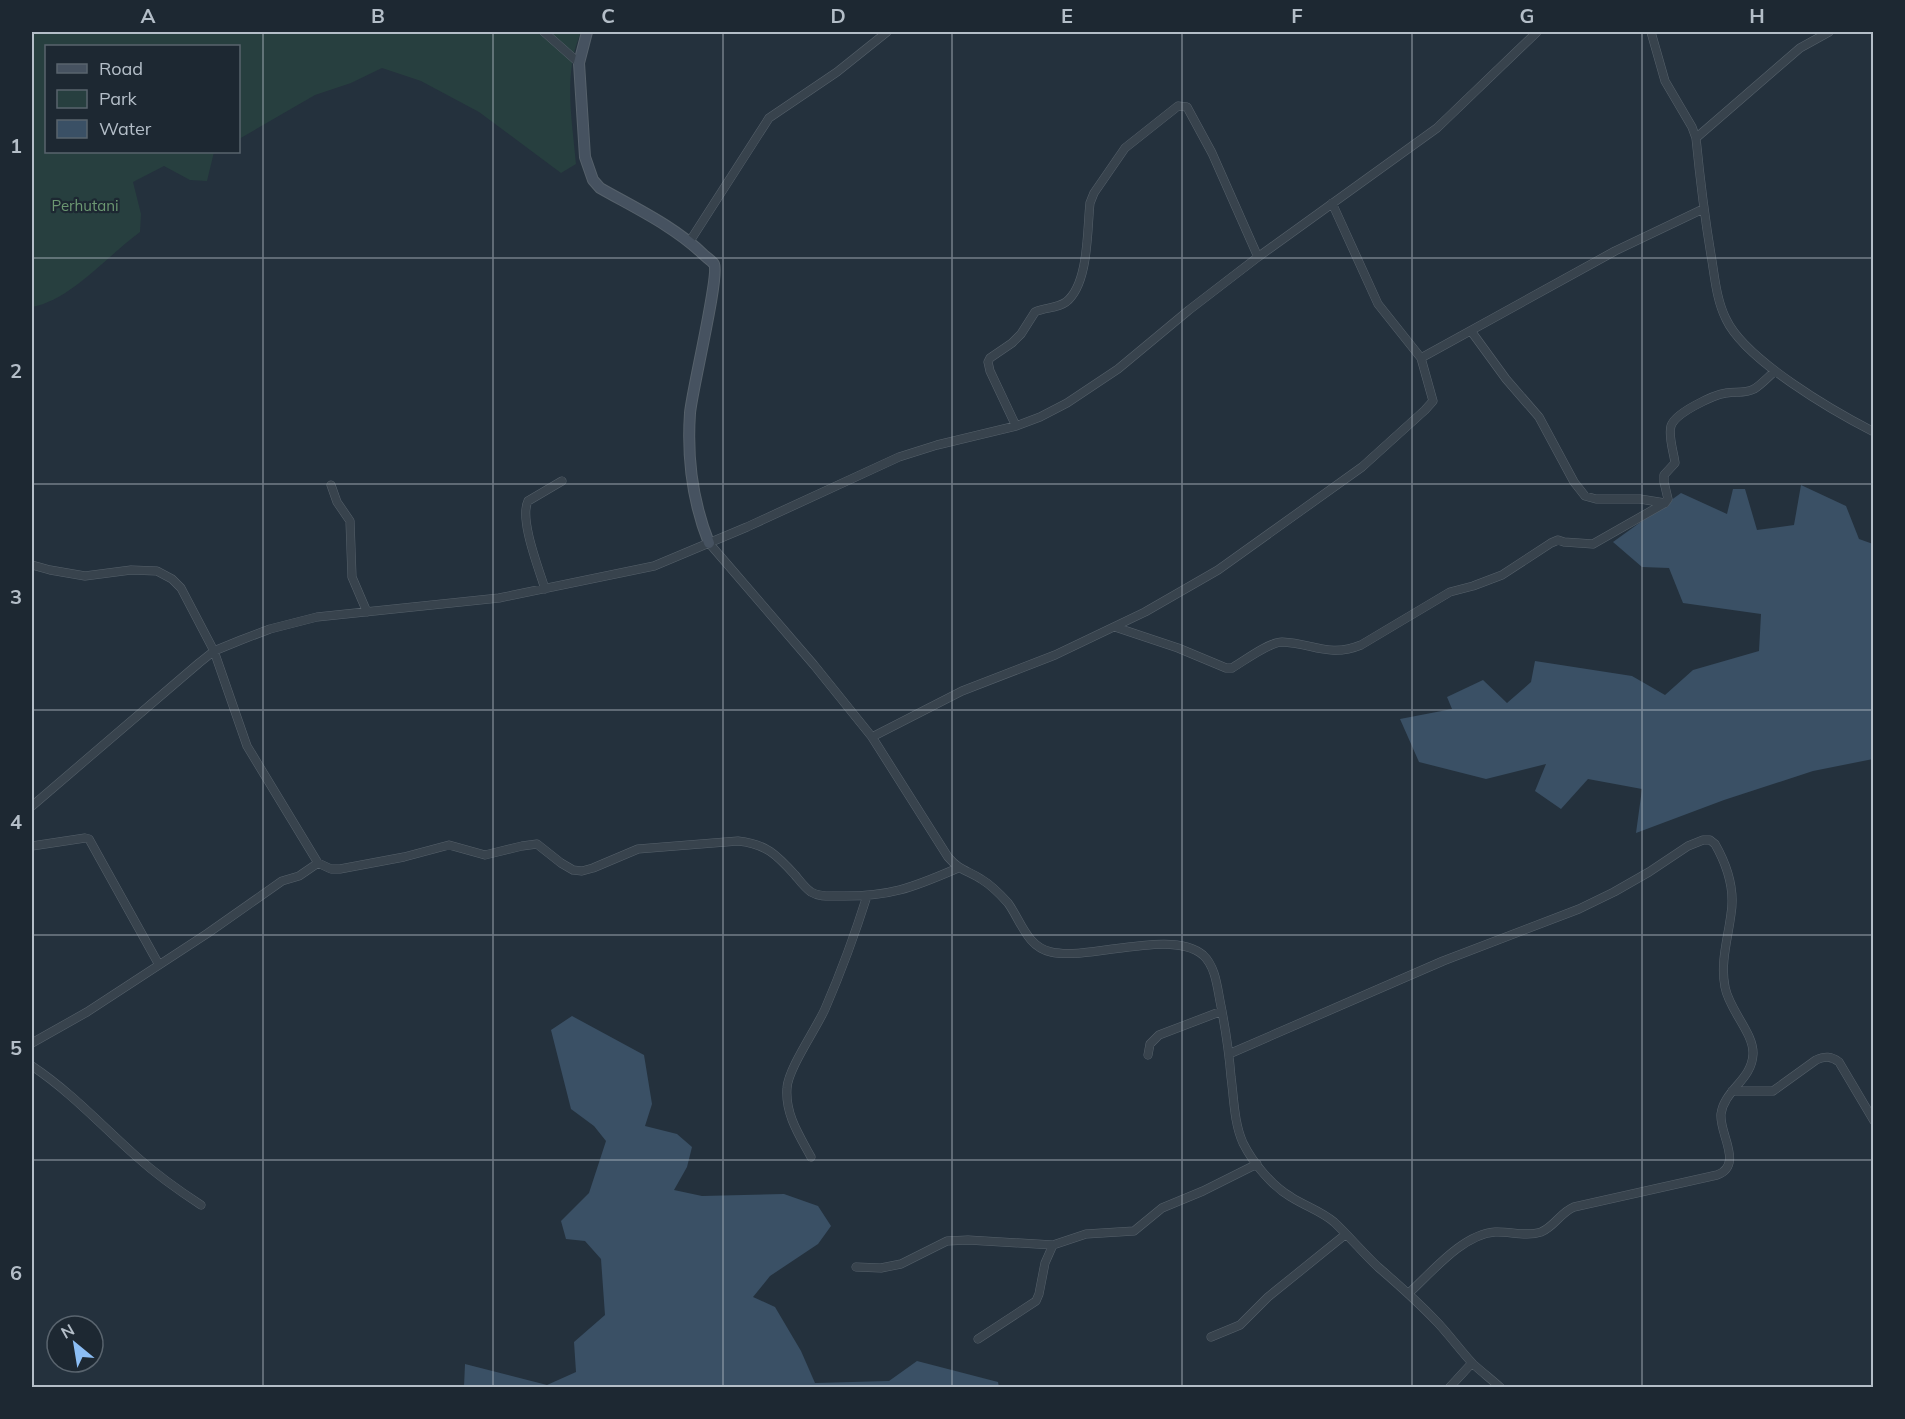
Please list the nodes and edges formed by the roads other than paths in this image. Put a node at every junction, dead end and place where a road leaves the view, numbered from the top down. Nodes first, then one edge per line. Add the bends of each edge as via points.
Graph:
1 (544, 32) edge
2 (586, 32) edge
3 (887, 32) edge
4 (1537, 32) edge
5 (1651, 32) edge
6 (1829, 32) edge
7 (579, 63) junction
8 (1696, 138) junction
9 (1332, 203) junction
10 (1703, 209) junction
11 (690, 241) junction
12 (1258, 257) junction
13 (1471, 331) junction
14 (1421, 358) junction
15 (1775, 371) junction
16 (1016, 426) junction
17 (1874, 432) edge
18 (562, 481) dead end
19 (331, 485) dead end
20 (1665, 503) junction
21 (709, 543) junction
22 (32, 565) edge
23 (545, 590) junction
24 (367, 612) junction
25 (1115, 627) junction
26 (214, 651) junction
27 (872, 737) junction
28 (32, 806) edge
29 (32, 846) edge
30 (318, 863) junction
31 (958, 868) junction
32 (867, 896) junction
33 (158, 963) junction
34 (1222, 1011) junction
35 (32, 1043) edge
36 (1229, 1054) junction
37 (1148, 1055) dead end
38 (32, 1066) edge
39 (1732, 1091) junction
40 (1874, 1121) edge
41 (811, 1156) dead end
42 (1257, 1164) junction
43 (201, 1205) dead end
44 (1346, 1234) junction
45 (1053, 1245) junction
46 (856, 1267) dead end
47 (1409, 1293) junction
48 (1211, 1337) dead end
49 (978, 1339) dead end
50 (1472, 1363) junction
51 (1449, 1388) edge
52 (1501, 1388) edge

1 - 7 street
2 - 7 street
3 - 11 street via 769,118
4 - 9 street via 1450,117
5 - 8 street via 1665,81
6 - 8 street via 1800,48
7 - 11 street via 585,157 592,180
8 - 10 street
9 - 12 street
9 - 14 street via 1378,304
10 - 13 street via 1615,251
10 - 15 street via 1715,284 1726,320 1744,345
11 - 21 street via 714,265 715,273 690,411 689,448 699,514
12 - 16 street via 1092,387
12 - 16 street via 1212,153 1187,107 1178,106 1125,148 1094,193 1081,279 1075,292 1057,307 1035,312 1021,334 990,358 990,371
13 - 14 street
13 - 20 street via 1539,417 1584,496
14 - 25 street via 1433,401 1362,467 1218,570
15 - 17 street
15 - 20 street via 1755,389 1714,397 1673,422 1670,434 1675,463 1664,475 1668,499
16 - 21 street via 899,457
18 - 23 street via 528,501 525,507
19 - 24 street via 350,521 352,577
20 - 25 street via 1593,544 1558,540 1551,543 1502,574 1450,592 1347,651 1280,642 1226,668
21 - 23 street via 654,566
21 - 27 street
22 - 26 street via 85,576 131,570 166,574 181,588
23 - 24 street
24 - 26 street via 298,621
25 - 27 street via 963,691
26 - 28 street
26 - 30 street via 247,746
27 - 31 street
29 - 33 street via 89,839
30 - 32 street via 340,869 449,845 485,855 537,844 561,863 582,871 638,849 738,841 768,849 819,896
30 - 33 street via 299,876 282,881
31 - 32 street via 920,885
31 - 34 street via 994,888 1029,938 1053,953 1144,945 1193,949 1209,963
32 - 41 street via 824,1011 788,1080 791,1120
33 - 35 street
34 - 36 street
34 - 37 street via 1159,1035 1150,1044
36 - 39 street via 1443,961 1579,909 1688,846 1710,840 1719,852 1731,885 1725,989 1754,1054 1745,1078
36 - 42 street via 1236,1122 1243,1143
38 - 43 street via 75,1098 172,1186
39 - 40 street via 1773,1091 1816,1060 1833,1057
39 - 47 street via 1721,1116 1731,1156 1724,1172 1574,1207 1540,1232 1493,1232 1470,1239
42 - 44 street via 1289,1196 1319,1211
42 - 45 street via 1162,1208 1134,1231 1086,1234
44 - 47 street
44 - 48 street via 1268,1297 1240,1325
45 - 46 street via 947,1241 901,1264
45 - 49 street via 1036,1301
47 - 50 street
50 - 51 street
50 - 52 street

